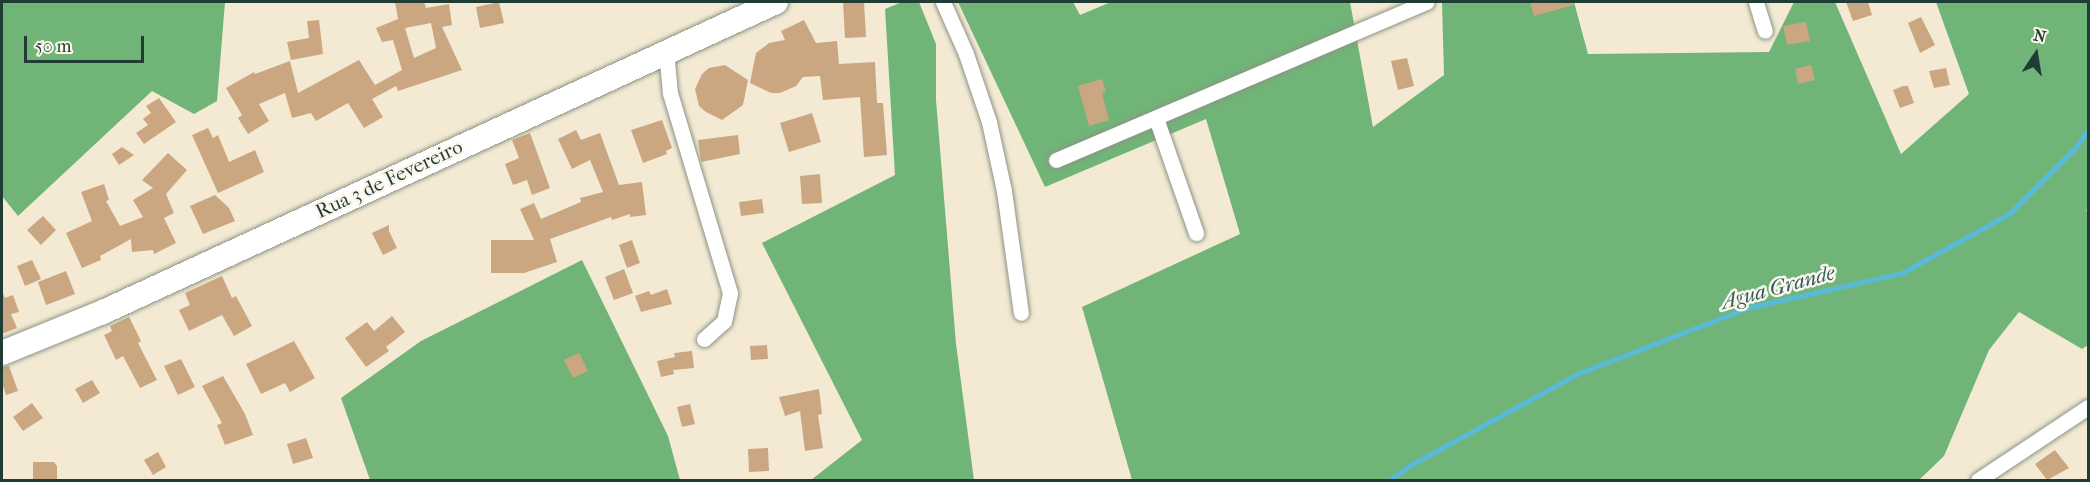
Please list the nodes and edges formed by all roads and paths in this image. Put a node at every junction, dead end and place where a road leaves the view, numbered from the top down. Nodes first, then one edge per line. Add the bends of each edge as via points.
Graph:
1 (776, 2) edge
2 (943, 2) edge
3 (1427, 2) edge
4 (1756, 2) edge
5 (1765, 31) dead end
6 (666, 51) junction
7 (1156, 118) junction
8 (1056, 160) dead end
9 (1196, 233) dead end
10 (1021, 313) dead end
11 (704, 339) dead end
12 (2, 353) edge
13 (2088, 406) edge
14 (1978, 480) edge

1 - 6 main road, Rua 3 de Fevereiro
2 - 10 street via 989,122 1004,191
3 - 7 street
4 - 5 street
6 - 11 street via 670,93 730,293 724,321
6 - 12 main road, Rua 3 de Fevereiro via 103,312
7 - 8 street
7 - 9 street
13 - 14 street

